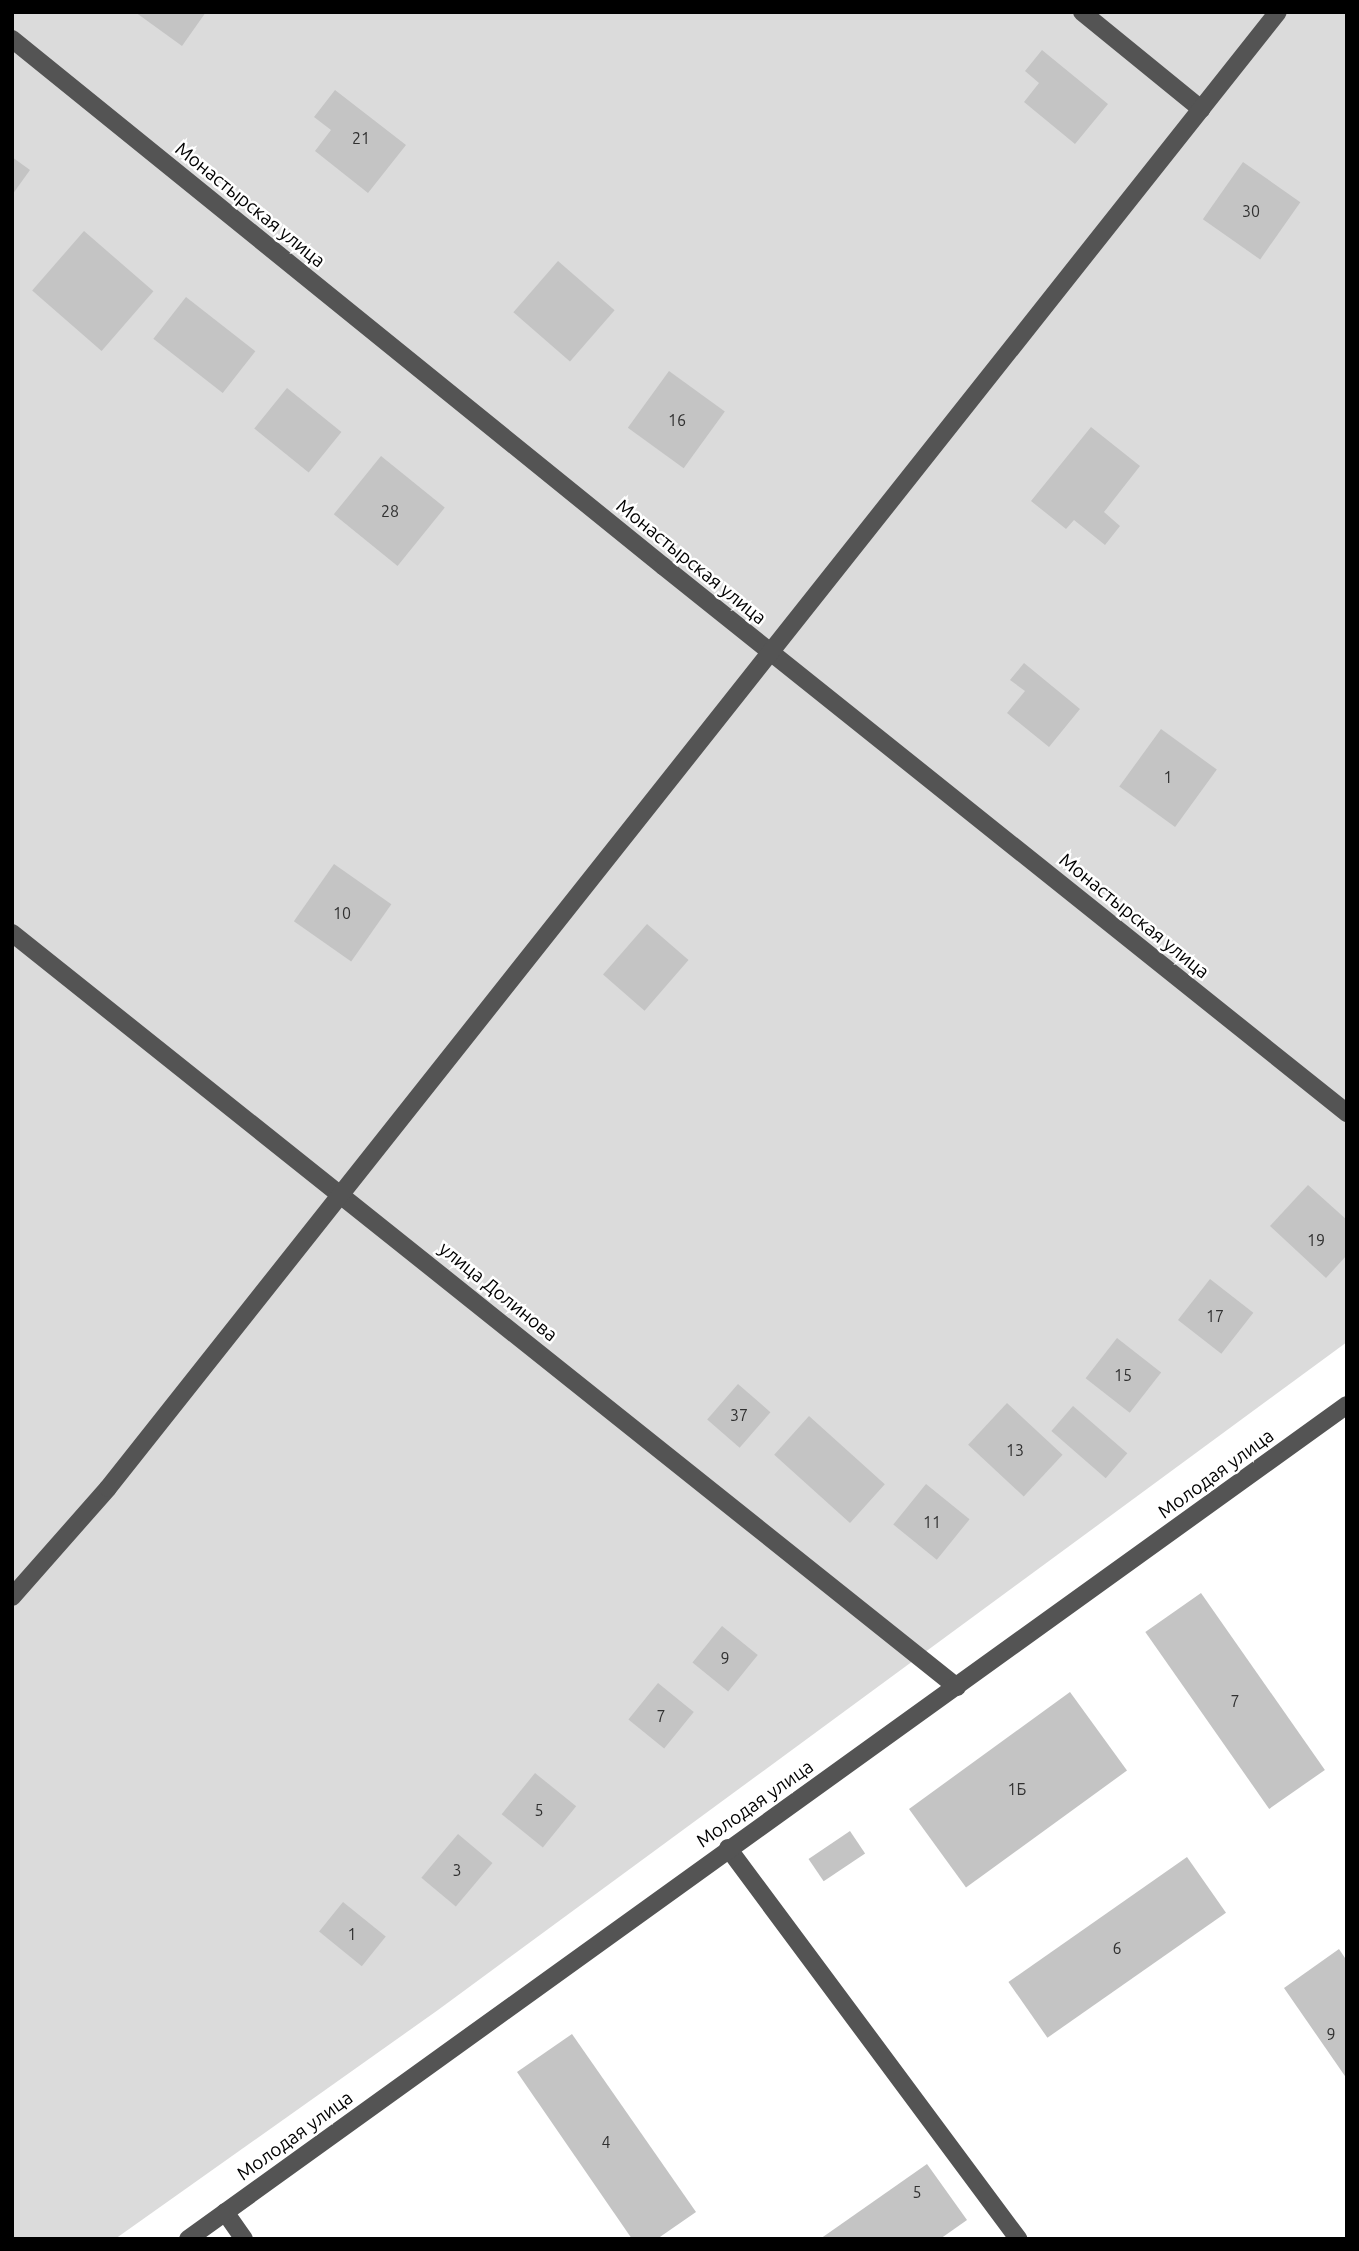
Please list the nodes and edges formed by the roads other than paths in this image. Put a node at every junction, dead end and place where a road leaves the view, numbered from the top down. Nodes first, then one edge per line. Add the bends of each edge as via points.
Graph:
1 (1082, 12) edge
2 (1278, 12) edge
3 (12, 39) edge
4 (1201, 109) junction
5 (770, 653) junction
6 (12, 933) edge
7 (1347, 1113) edge
8 (341, 1194) junction
9 (1347, 1405) edge
10 (12, 1597) edge
11 (957, 1687) junction
12 (728, 1848) junction
13 (225, 2212) junction
14 (188, 2239) edge
15 (244, 2239) edge
16 (1018, 2239) edge

1 - 4 street
2 - 4 street
3 - 5 street, Монастырская улица
4 - 5 street
5 - 7 street, Монастырская улица
5 - 8 street
6 - 8 street, улица Долинова
8 - 10 street via 108,1488
8 - 11 street, улица Долинова
9 - 11 street, Молодая улица
11 - 12 street, Молодая улица
12 - 13 street, Молодая улица
12 - 16 street
13 - 14 street, Молодая улица
13 - 15 street

